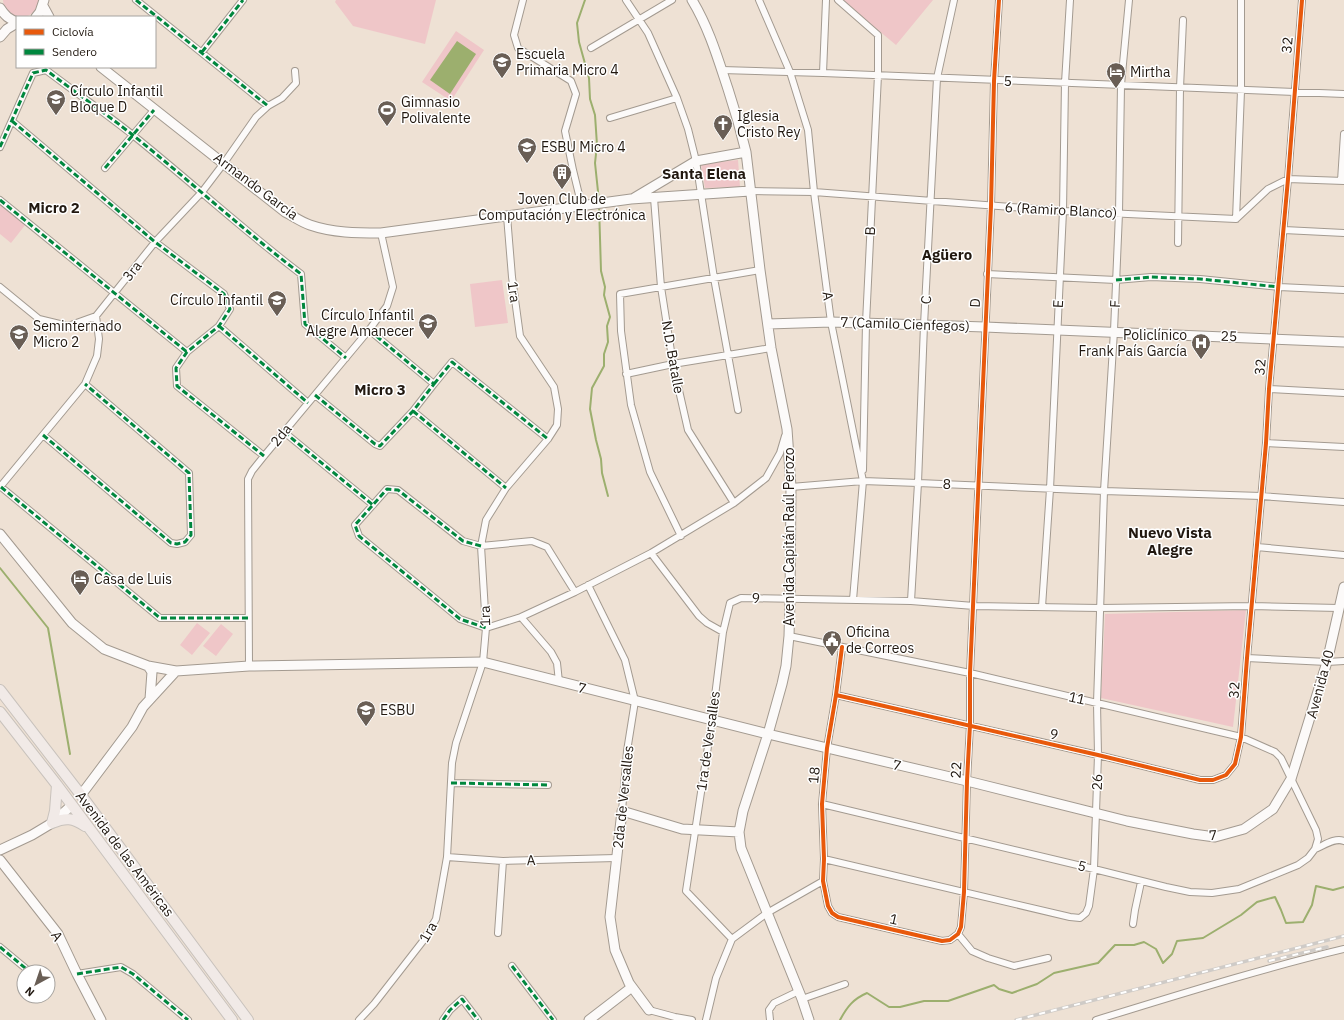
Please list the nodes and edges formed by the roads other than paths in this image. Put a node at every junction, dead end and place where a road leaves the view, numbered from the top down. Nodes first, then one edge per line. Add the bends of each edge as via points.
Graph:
1 (136, 0) edge
2 (243, 0) edge
3 (523, 0) edge
4 (626, 0) edge
5 (672, 0) edge
6 (692, 0) edge
7 (758, 0) edge
8 (826, 0) edge
9 (838, 0) edge
10 (954, 0) edge
11 (998, 0) edge
12 (1070, 0) edge
13 (1129, 0) edge
14 (1241, 0) edge
15 (1302, 0) edge
16 (43, 3) edge
17 (0, 8) edge
18 (36, 16) edge
19 (49, 16) edge
20 (640, 20) junction
21 (1183, 20) dead end
22 (16, 22) edge
23 (16, 23) edge
24 (0, 37) edge
25 (591, 48) dead end
26 (202, 52) junction
27 (102, 68) edge
28 (722, 70) junction
29 (296, 71) dead end
30 (790, 72) junction
31 (823, 73) junction
32 (878, 75) junction
33 (937, 78) junction
34 (994, 81) junction
35 (1065, 83) junction
36 (1121, 85) junction
37 (1180, 88) junction
38 (1241, 91) junction
39 (1294, 92) junction
40 (1344, 94) edge
41 (677, 98) junction
42 (268, 106) junction
43 (154, 110) junction
44 (610, 118) dead end
45 (12, 120) junction
46 (1344, 134) edge
47 (133, 135) junction
48 (0, 147) edge
49 (746, 152) junction
50 (696, 162) junction
51 (224, 163) junction
52 (105, 168) dead end
53 (1288, 179) junction
54 (1343, 181) edge
55 (750, 191) junction
56 (202, 192) junction
57 (814, 192) junction
58 (700, 194) junction
59 (872, 197) junction
60 (654, 198) junction
61 (0, 200) edge
62 (631, 200) junction
63 (931, 202) junction
64 (587, 206) junction
65 (991, 206) junction
66 (1063, 211) junction
67 (1119, 213) junction
68 (1178, 215) junction
69 (508, 216) junction
70 (1236, 219) junction
71 (1284, 230) junction
72 (1344, 232) edge
73 (381, 233) junction
74 (155, 242) junction
75 (1178, 243) dead end
76 (760, 270) junction
77 (987, 274) junction
78 (1059, 277) junction
79 (714, 278) junction
80 (1116, 280) junction
81 (661, 286) junction
82 (0, 287) edge
83 (1279, 287) junction
84 (1344, 290) edge
85 (114, 294) junction
86 (96, 316) junction
87 (831, 322) junction
88 (866, 323) junction
89 (768, 324) junction
90 (924, 325) junction
91 (219, 326) junction
92 (985, 327) junction
93 (369, 330) junction
94 (1056, 330) junction
95 (1114, 332) junction
96 (1274, 338) junction
97 (1344, 342) edge
98 (771, 348) junction
99 (187, 352) junction
100 (727, 355) junction
101 (346, 358) junction
102 (673, 364) junction
103 (626, 374) junction
104 (85, 384) junction
105 (434, 384) junction
106 (1269, 389) junction
107 (1344, 393) edge
108 (315, 395) junction
109 (308, 403) junction
110 (738, 410) dead end
111 (413, 411) junction
112 (787, 429) junction
113 (284, 432) junction
114 (43, 434) junction
115 (548, 439) junction
116 (1266, 443) junction
117 (1344, 447) edge
118 (264, 456) junction
119 (863, 481) junction
120 (918, 482) junction
121 (979, 485) junction
122 (791, 486) junction
123 (0, 487) edge
124 (506, 488) junction
125 (1050, 489) junction
126 (1104, 491) junction
127 (1261, 496) junction
128 (1344, 502) edge
129 (734, 503) junction
130 (373, 505) junction
131 (0, 534) edge
132 (681, 536) junction
133 (481, 546) junction
134 (1257, 547) junction
135 (651, 553) junction
136 (1344, 555) edge
137 (588, 585) junction
138 (1344, 587) edge
139 (575, 592) junction
140 (790, 600) junction
141 (853, 600) junction
142 (911, 602) junction
143 (974, 606) junction
144 (1252, 606) junction
145 (1042, 607) junction
146 (1100, 608) junction
147 (1339, 608) junction
148 (521, 617) junction
149 (248, 618) junction
150 (486, 628) junction
151 (723, 632) junction
152 (789, 636) junction
153 (842, 647) junction
154 (1247, 658) junction
155 (1344, 661) edge
156 (483, 662) junction
157 (1327, 662) junction
158 (148, 666) junction
159 (250, 666) junction
160 (176, 671) junction
161 (970, 673) junction
162 (559, 682) junction
163 (0, 690) edge
164 (836, 696) junction
165 (150, 699) junction
166 (635, 701) junction
167 (1097, 703) junction
168 (0, 712) edge
169 (712, 720) junction
170 (970, 726) junction
171 (768, 734) junction
172 (1241, 737) junction
173 (827, 748) junction
174 (1098, 755) junction
175 (1291, 779) junction
176 (967, 781) junction
177 (451, 783) junction
178 (57, 785) junction
179 (548, 785) dead end
180 (81, 795) junction
181 (822, 804) junction
182 (72, 805) junction
183 (622, 811) junction
184 (1096, 813) junction
185 (52, 823) junction
186 (90, 830) junction
187 (695, 830) junction
188 (739, 832) junction
189 (965, 838) junction
190 (1344, 841) edge
191 (1315, 849) junction
192 (0, 850) edge
193 (447, 857) junction
194 (616, 858) junction
195 (824, 859) junction
196 (0, 860) edge
197 (503, 861) junction
198 (1094, 869) junction
199 (823, 881) junction
200 (1142, 882) junction
201 (964, 892) junction
202 (828, 906) joint
203 (767, 913) junction
204 (1133, 924) dead end
205 (498, 933) dead end
206 (958, 934) junction
207 (732, 939) junction
208 (0, 947) edge
209 (1344, 949) edge
210 (1048, 958) dead end
211 (20, 964) edge
212 (512, 966) dead end
213 (77, 974) junction
214 (845, 984) dead end
215 (632, 987) junction
216 (801, 995) junction
217 (649, 1010) joint
218 (101, 1020) edge
219 (188, 1020) edge
220 (232, 1020) edge
221 (248, 1020) edge
222 (359, 1020) edge
223 (443, 1020) edge
224 (478, 1020) edge
225 (553, 1020) edge
226 (589, 1020) edge
227 (692, 1020) edge
228 (706, 1020) edge
229 (770, 1020) edge
230 (809, 1020) edge
231 (1096, 1020) edge

1 - 26 street
2 - 26 street
3 - 64 street via 514,35 518,48 571,80 576,94 565,131 573,170
4 - 20 street
5 - 20 street
6 - 28 main road, Avenida Capitán Raúl Perozo via 704,19
7 - 30 street, A
8 - 31 street
9 - 32 street, B via 878,35
10 - 33 street, C
11 - 34 street, D
12 - 35 street, E
13 - 36 street, F
14 - 38 street
15 - 39 street, 32
16 - 18 main road
16 - 19 main road
17 - 22 main road via 10,20
20 - 25 street
20 - 41 street
21 - 37 street
23 - 24 main road
26 - 42 street
27 - 43 main road, Armando García
28 - 30 street, 5
28 - 49 main road, Avenida Capitán Raúl Perozo
29 - 42 street, 3ra via 296,83 282,98
30 - 31 street, 5
30 - 57 street, A via 808,130
31 - 32 street, 5
32 - 33 street, 5
32 - 59 street, B
33 - 34 street, 5
33 - 63 street, C
34 - 35 street, 5
34 - 65 street, D
35 - 36 street, 5
35 - 66 street, E
36 - 37 street, 5
36 - 67 street, F
37 - 38 street, 5
37 - 68 street
38 - 39 street, 5
38 - 70 street
39 - 40 street, 5
39 - 53 street, 32
41 - 44 street
41 - 50 street
42 - 51 street, 3ra via 256,117
43 - 47 street
43 - 51 main road, Armando García
45 - 47 street via 33,73 46,70
45 - 48 street
45 - 74 street
46 - 54 street
47 - 52 street
47 - 56 street
49 - 50 main road
49 - 55 main road, Avenida Capitán Raúl Perozo
50 - 58 street
50 - 62 main road
51 - 56 street, 3ra
51 - 73 main road, Armando García via 285,212 309,225 346,233
53 - 54 street
53 - 70 street via 1268,189
53 - 71 street, 32
55 - 57 street, 6 (Ramiro Blanco)
55 - 58 main road, 6 (Ramiro Blanco)
55 - 76 main road, Avenida Capitán Raúl Perozo
56 - 74 street, 3ra
56 - 101 street via 300,274 305,324
57 - 59 street, 6 (Ramiro Blanco)
57 - 87 street, A
58 - 60 main road, 6 (Ramiro Blanco)
58 - 79 street
59 - 63 street, 6 (Ramiro Blanco)
59 - 88 street, B
60 - 62 main road, Armando García
60 - 81 street, N.D. Batalle
61 - 85 street
62 - 64 main road, Armando García
63 - 65 street, 6 (Ramiro Blanco)
63 - 90 street, C
64 - 69 main road, Armando García
65 - 66 street, 6 (Ramiro Blanco)
65 - 77 street, D
66 - 67 street, 6 (Ramiro Blanco)
66 - 78 street, E
67 - 68 street, 6 (Ramiro Blanco)
67 - 80 street, F
68 - 70 street, 6 (Ramiro Blanco)
68 - 75 street
69 - 73 main road, Armando García
69 - 115 street, 1ra via 512,277 520,336 554,387 558,409 557,425
71 - 72 street
71 - 83 street, 32
73 - 93 street, 2da via 393,287 387,306
74 - 85 street, 3ra
74 - 91 street via 224,294 230,309
76 - 79 street
76 - 89 main road, Avenida Capitán Raúl Perozo
77 - 78 street
77 - 92 street, D
78 - 80 street
78 - 94 street, E
79 - 81 street
79 - 100 street
80 - 83 street via 1200,279
80 - 95 street, F
81 - 102 street, N.D. Batalle
81 - 103 street via 620,294
82 - 86 street via 39,319 68,326
83 - 84 street
83 - 96 street, 32
85 - 86 street, 3ra
85 - 99 street
86 - 104 street via 97,356
87 - 88 main road, 7 (Camilo Cienfegos)
87 - 89 main road, 7 (Camilo Cienfegos)
87 - 119 street, A
88 - 90 main road, 7 (Camilo Cienfegos)
88 - 119 street, B
89 - 98 main road, Avenida Capitán Raúl Perozo
90 - 92 main road, 7 (Camilo Cienfegos)
90 - 120 street, C
91 - 99 street
91 - 109 street
92 - 94 main road, 7 (Camilo Cienfegos)
92 - 121 street, D
93 - 101 street, 2da
93 - 105 street
94 - 95 main road, 7 (Camilo Cienfegos)
94 - 125 street, E
95 - 96 main road, 25
95 - 126 street, F
96 - 97 main road, 25
96 - 106 street, 32
98 - 100 street
98 - 112 main road, Avenida Capitán Raúl Perozo
99 - 118 street via 176,368 177,386
100 - 102 street
100 - 110 street
101 - 108 street, 2da
102 - 103 street
102 - 129 street, N.D. Batalle via 688,430
103 - 132 street via 631,405 650,472
104 - 114 street
104 - 114 street via 190,473 191,535 185,542 171,543
105 - 111 street
105 - 115 street via 452,362
106 - 107 street
106 - 116 street, 32
108 - 109 street, 2da
108 - 111 street via 380,446
109 - 113 street, 2da
111 - 124 street
112 - 122 main road, Avenida Capitán Raúl Perozo
112 - 129 street via 780,453 766,478
113 - 118 street, 2da
113 - 130 street
114 - 123 street
115 - 124 street, 1ra
116 - 117 street
116 - 127 street, 32
118 - 149 street, 2da via 248,479
119 - 120 street, 8
119 - 122 street, 8
119 - 141 street, A
120 - 121 street, 8
120 - 142 street, C
121 - 125 street, 8
121 - 143 street, D
122 - 140 main road, Avenida Capitán Raúl Perozo
123 - 149 street via 160,618
124 - 133 street, 1ra via 486,520
125 - 126 street, 8
125 - 145 street, E
126 - 127 street, 8
126 - 146 street, F
127 - 128 street, 8
127 - 134 street, 32
129 - 132 street
130 - 133 street via 387,489 398,490 463,541
130 - 150 street via 355,525 359,536 460,619
131 - 158 main road, 7 via 72,623 104,649
132 - 135 street
133 - 139 street via 532,542 547,547
133 - 150 street, 1ra
134 - 136 street
134 - 144 street, 32
135 - 137 street
135 - 151 street via 699,616
137 - 139 street
137 - 166 street, 2da de Versalles via 625,660
138 - 147 main road, Avenida 40
139 - 148 street
140 - 141 street, 9
140 - 151 street, 9 via 741,598 730,603
140 - 152 main road, Avenida Capitán Raúl Perozo
141 - 142 street, 9
142 - 143 street, 9
143 - 145 street, 9
143 - 161 street, 22
144 - 146 street, 9
144 - 147 street, 9
144 - 154 street, 32
145 - 146 street, 9
146 - 167 street, 26
147 - 157 main road, Avenida 40
148 - 150 street
148 - 162 street via 551,652 557,663
149 - 159 street, 2da
150 - 156 street, 1ra
151 - 169 street, 1ra de Versalles
152 - 153 street, 11
152 - 171 main road, Avenida Capitán Raúl Perozo via 782,684
153 - 161 street, 11
153 - 164 street, 18
154 - 157 street
154 - 172 street, 32
155 - 157 street
156 - 159 main road, 7
156 - 162 main road, 7
156 - 177 street, 1ra via 456,743
157 - 175 main road, Avenida 40
158 - 160 main road, 7
158 - 165 main road via 152,672
159 - 160 main road, 7
160 - 165 main road
161 - 167 street, 11
161 - 170 street, 22
162 - 166 main road, 7
163 - 180 main road, Avenida de las Américas
164 - 170 street, 9
164 - 173 street, 18
165 - 180 main road
166 - 169 main road, 7
166 - 183 street, 2da de Versalles
167 - 172 street, 11
167 - 174 street, 26
168 - 178 main road, Avenida de las Américas
169 - 171 main road, 7
169 - 187 street, 1ra de Versalles
170 - 174 street, 9
170 - 176 street, 22
171 - 173 main road, 7
171 - 188 main road, Avenida Capitán Raúl Perozo via 743,811
172 - 174 street, 9 via 1235,764 1226,775 1213,780 1200,780
172 - 175 street, 11 via 1278,755
173 - 176 main road, 7
173 - 181 street, 18
174 - 184 street, 26
175 - 184 main road, 7 via 1273,809 1244,829 1215,836 1178,832
175 - 191 street, 11 via 1316,830 1318,839
176 - 184 main road, 7
176 - 189 street, 22
177 - 179 street
177 - 193 street, 1ra
178 - 182 main road, Avenida de las Américas
178 - 185 main road
180 - 182 main road
180 - 221 main road, Avenida de las Américas
181 - 189 street, 5
181 - 195 street, 18
182 - 185 main road
182 - 186 main road, Avenida de las Américas
183 - 187 main road via 682,829
183 - 194 main road, 2da de Versalles
184 - 198 street, 26
185 - 186 main road via 74,819
185 - 192 main road
186 - 220 main road, Avenida de las Américas
187 - 188 main road
187 - 207 street, 1ra de Versalles via 686,891
188 - 203 main road, Avenida Capitán Raúl Perozo via 741,848
189 - 198 street, 5
189 - 201 street, 22
190 - 191 street via 1335,841
191 - 200 street, 5 via 1298,866 1226,892 1190,892
193 - 197 street, A
193 - 222 street, 1ra via 436,919 423,941
194 - 197 street, A
194 - 215 main road, 2da de Versalles via 610,917 616,950
195 - 199 street, 18
195 - 201 street
196 - 213 main road, A via 58,934
197 - 205 street
198 - 200 street, 5
198 - 201 street, 26 via 1089,906 1080,918
199 - 202 street, 18
199 - 203 street
200 - 204 street
201 - 206 street, 22
202 - 206 street, 1 via 838,917 942,941 950,940
203 - 207 street
203 - 216 main road, Avenida Capitán Raúl Perozo
206 - 210 street via 972,951 1014,966
207 - 228 street via 716,978
208 - 211 street
209 - 231 street via 1234,978
212 - 225 street
213 - 218 main road, A
213 - 219 street via 121,967
214 - 216 street
215 - 217 main road, 2da de Versalles
215 - 226 main road
216 - 229 street via 774,1003 769,1010
216 - 230 main road, Avenida Capitán Raúl Perozo
217 - 227 street
223 - 224 street via 462,999

